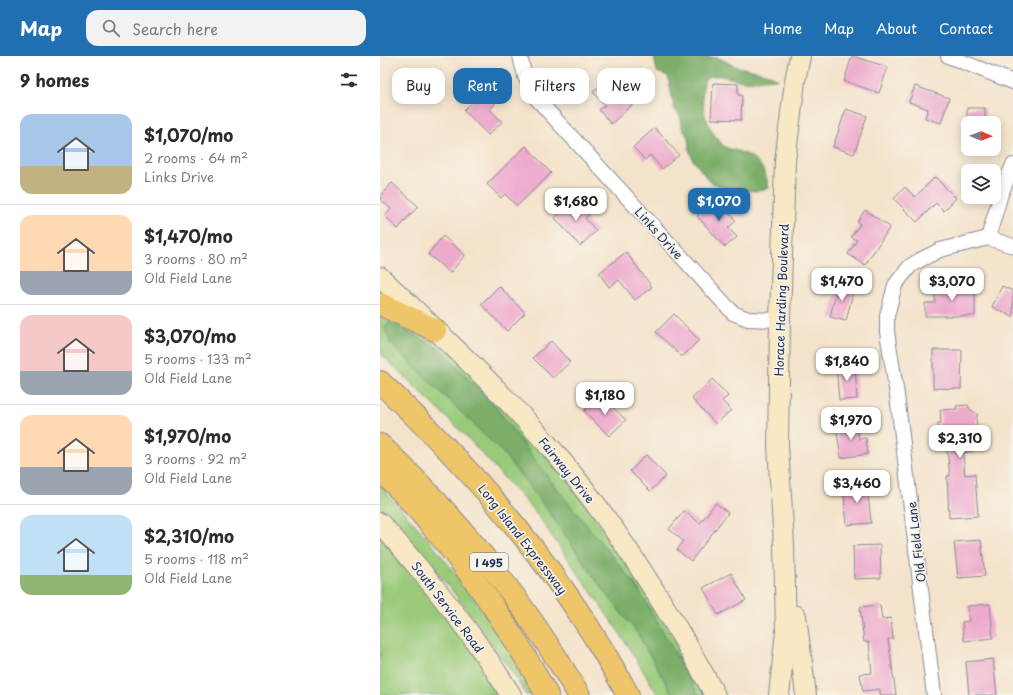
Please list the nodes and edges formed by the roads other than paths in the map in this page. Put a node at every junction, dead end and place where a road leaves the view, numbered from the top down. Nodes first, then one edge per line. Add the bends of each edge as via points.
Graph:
1 (520, 56) edge
2 (800, 56) edge
3 (948, 56) edge
4 (1013, 82) edge
5 (1013, 165) edge
6 (988, 238) junction
7 (1013, 246) edge
8 (380, 277) edge
9 (380, 304) edge
10 (780, 320) junction
11 (435, 330) junction
12 (380, 382) edge
13 (380, 445) edge
14 (380, 469) edge
15 (380, 523) edge
16 (784, 545) junction
17 (511, 695) edge
18 (547, 695) edge
19 (579, 695) edge
20 (628, 695) edge
21 (715, 695) edge
22 (779, 695) edge
23 (806, 695) edge
24 (934, 695) edge

1 - 10 street, Links Drive via 525,77 536,98 733,313 748,319
2 - 10 street, Horace Harding Boulevard via 785,161
3 - 4 street
5 - 6 street
6 - 7 street
6 - 24 street, Old Field Lane via 940,250 910,266 895,285 887,316
8 - 11 street, Fairway Drive
9 - 11 highway
10 - 16 street, Horace Harding Boulevard via 778,446
11 - 21 street, Fairway Drive via 524,418 586,492 649,582
12 - 20 highway, Long Island Expressway via 449,449 513,522 570,599
13 - 19 highway, I 495 via 419,482 484,556 541,635
14 - 18 highway via 423,514 480,587 529,662
15 - 17 street, South Service Road via 440,592
16 - 22 street, Horace Harding Boulevard via 786,631
16 - 23 street, Horace Harding Boulevard

